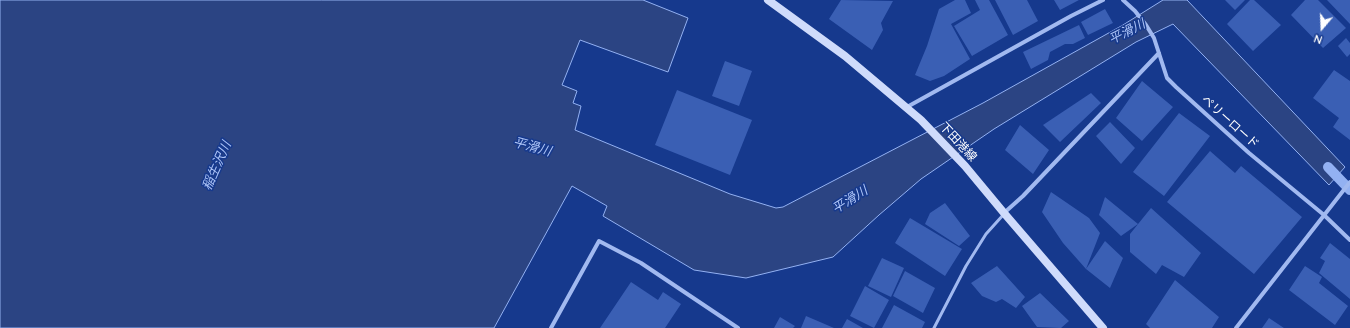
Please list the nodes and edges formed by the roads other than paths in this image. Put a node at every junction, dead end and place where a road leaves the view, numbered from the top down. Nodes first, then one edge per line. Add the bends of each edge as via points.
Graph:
1 (768, 0) edge
2 (1103, 0) edge
3 (1123, 0) edge
4 (1159, 53) junction
5 (907, 107) junction
6 (1350, 182) edge
7 (1004, 214) junction
8 (1324, 215) junction
9 (1350, 240) edge
10 (551, 328) edge
11 (738, 328) edge
12 (934, 328) edge
13 (1103, 328) edge
14 (1236, 328) edge

1 - 5 main road, 下田港線
2 - 5 street
3 - 4 street, ペリーロード via 1135,10 1154,38
4 - 7 street
4 - 8 street, ペリーロード via 1167,78 1176,87 1248,153
5 - 7 main road, 下田港線 via 965,166
6 - 8 street
7 - 12 lane via 986,234 966,266
7 - 13 main road, 下田港線
8 - 9 street, ペリーロード
8 - 14 street
10 - 11 street via 599,241 641,263

